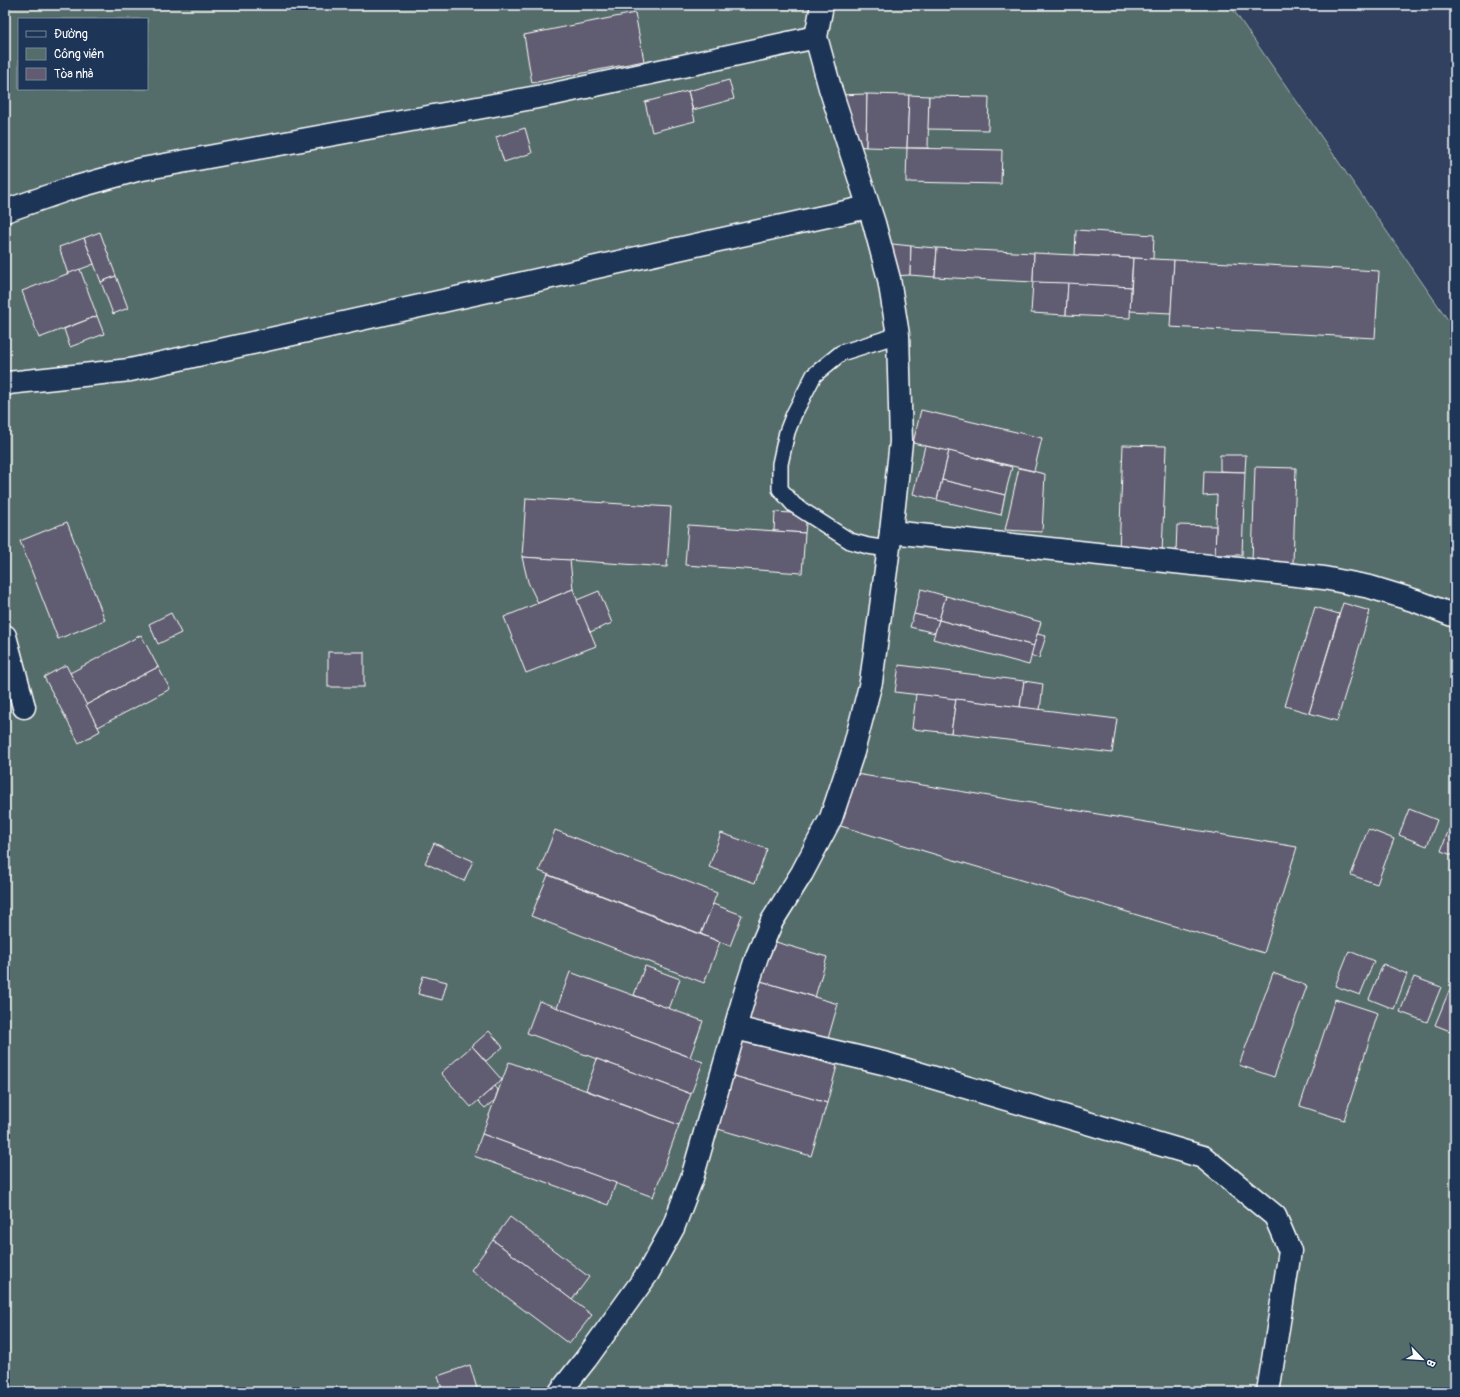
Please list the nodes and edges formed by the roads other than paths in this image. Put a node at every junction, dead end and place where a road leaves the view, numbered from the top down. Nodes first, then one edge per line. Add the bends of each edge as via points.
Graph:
1 (822, 5) edge
2 (816, 37) junction
3 (868, 207) junction
4 (5, 211) edge
5 (898, 335) junction
6 (5, 385) edge
7 (890, 541) junction
8 (1455, 616) edge
9 (5, 636) edge
10 (24, 706) dead end
11 (735, 1028) junction
12 (560, 1392) edge
13 (1268, 1392) edge

1 - 2 street
2 - 3 street
2 - 4 street via 554,94 137,170 69,189
3 - 5 street via 889,279
3 - 6 street via 130,370
5 - 7 street via 901,442
5 - 7 lane via 841,353 814,375 787,432 780,464 780,489 794,505 850,541 868,546
7 - 8 street via 1324,578 1409,598
7 - 11 street via 871,682 853,752 831,818 772,921 763,942
9 - 10 street
11 - 12 street via 692,1178 673,1228 648,1273
11 - 13 street via 887,1064 1203,1157 1275,1216 1290,1251

